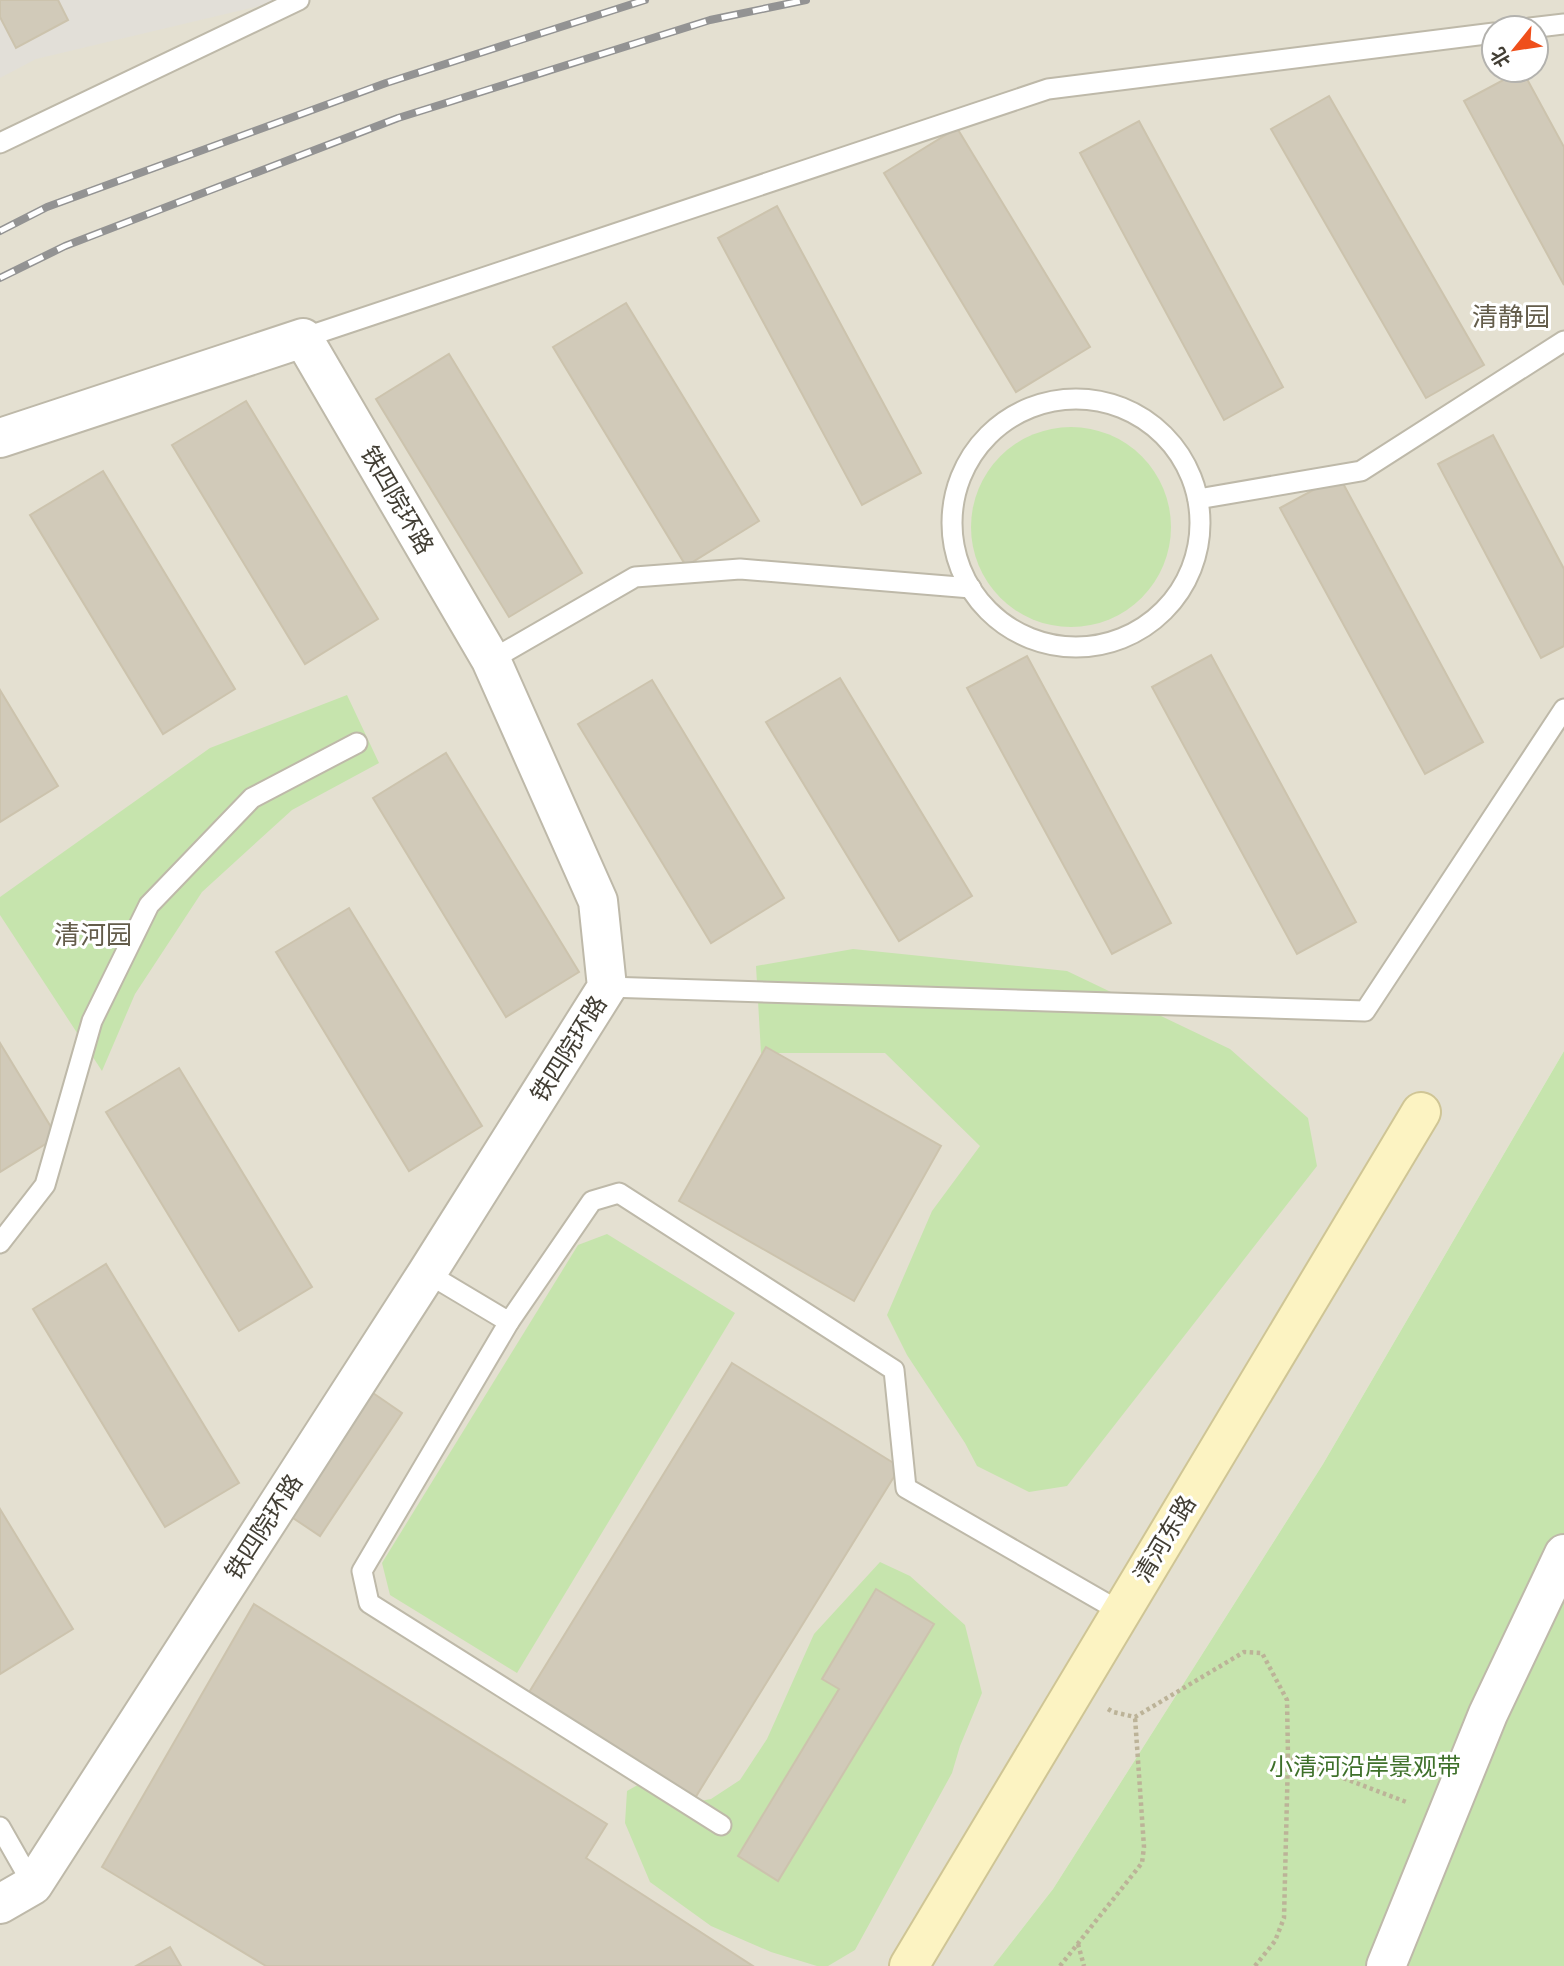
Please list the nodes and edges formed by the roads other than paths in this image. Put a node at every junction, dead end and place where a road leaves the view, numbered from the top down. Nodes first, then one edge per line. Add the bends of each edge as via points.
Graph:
1 (299, 0) edge
2 (1480, 35) edge
3 (0, 144) edge
4 (303, 338) junction
5 (1564, 341) edge
6 (0, 438) edge
7 (1198, 499) junction
8 (971, 588) junction
9 (491, 660) junction
10 (1564, 709) edge
11 (357, 743) dead end
12 (607, 987) junction
13 (1421, 1112) dead end
14 (0, 1243) edge
15 (427, 1273) junction
16 (509, 1322) junction
17 (1564, 1554) edge
18 (1121, 1612) junction
19 (721, 1825) dead end
20 (0, 1827) edge
21 (33, 1885) junction
22 (0, 1904) edge
23 (909, 1966) edge
24 (1386, 1966) edge

1 - 3 lane
2 - 4 lane via 1048,89
4 - 6 street
4 - 9 street, 铁四院环路
5 - 7 lane via 1361,471
7 - 8 lane via 1200,542 1186,583 1159,617 1122,639 1080,647 1037,641 999,620
7 - 8 lane via 1183,458 1158,428 1125,408 1087,398 1047,401 1011,416 982,442 961,475 952,513 955,552
8 - 9 lane via 740,569 635,577
9 - 12 street, 铁四院环路 via 598,901
10 - 12 lane via 1365,1011
11 - 14 lane via 253,798 149,905 92,1021 44,1185
12 - 15 street, 铁四院环路
13 - 18 street, 清河东路
15 - 16 lane
15 - 21 street, 铁四院环路
16 - 18 lane via 592,1201 619,1193 894,1370 906,1488
16 - 19 lane via 362,1571 369,1603
17 - 24 street via 1488,1714
18 - 23 street, 清河东路
20 - 21 lane
21 - 22 street, 铁四院环路

